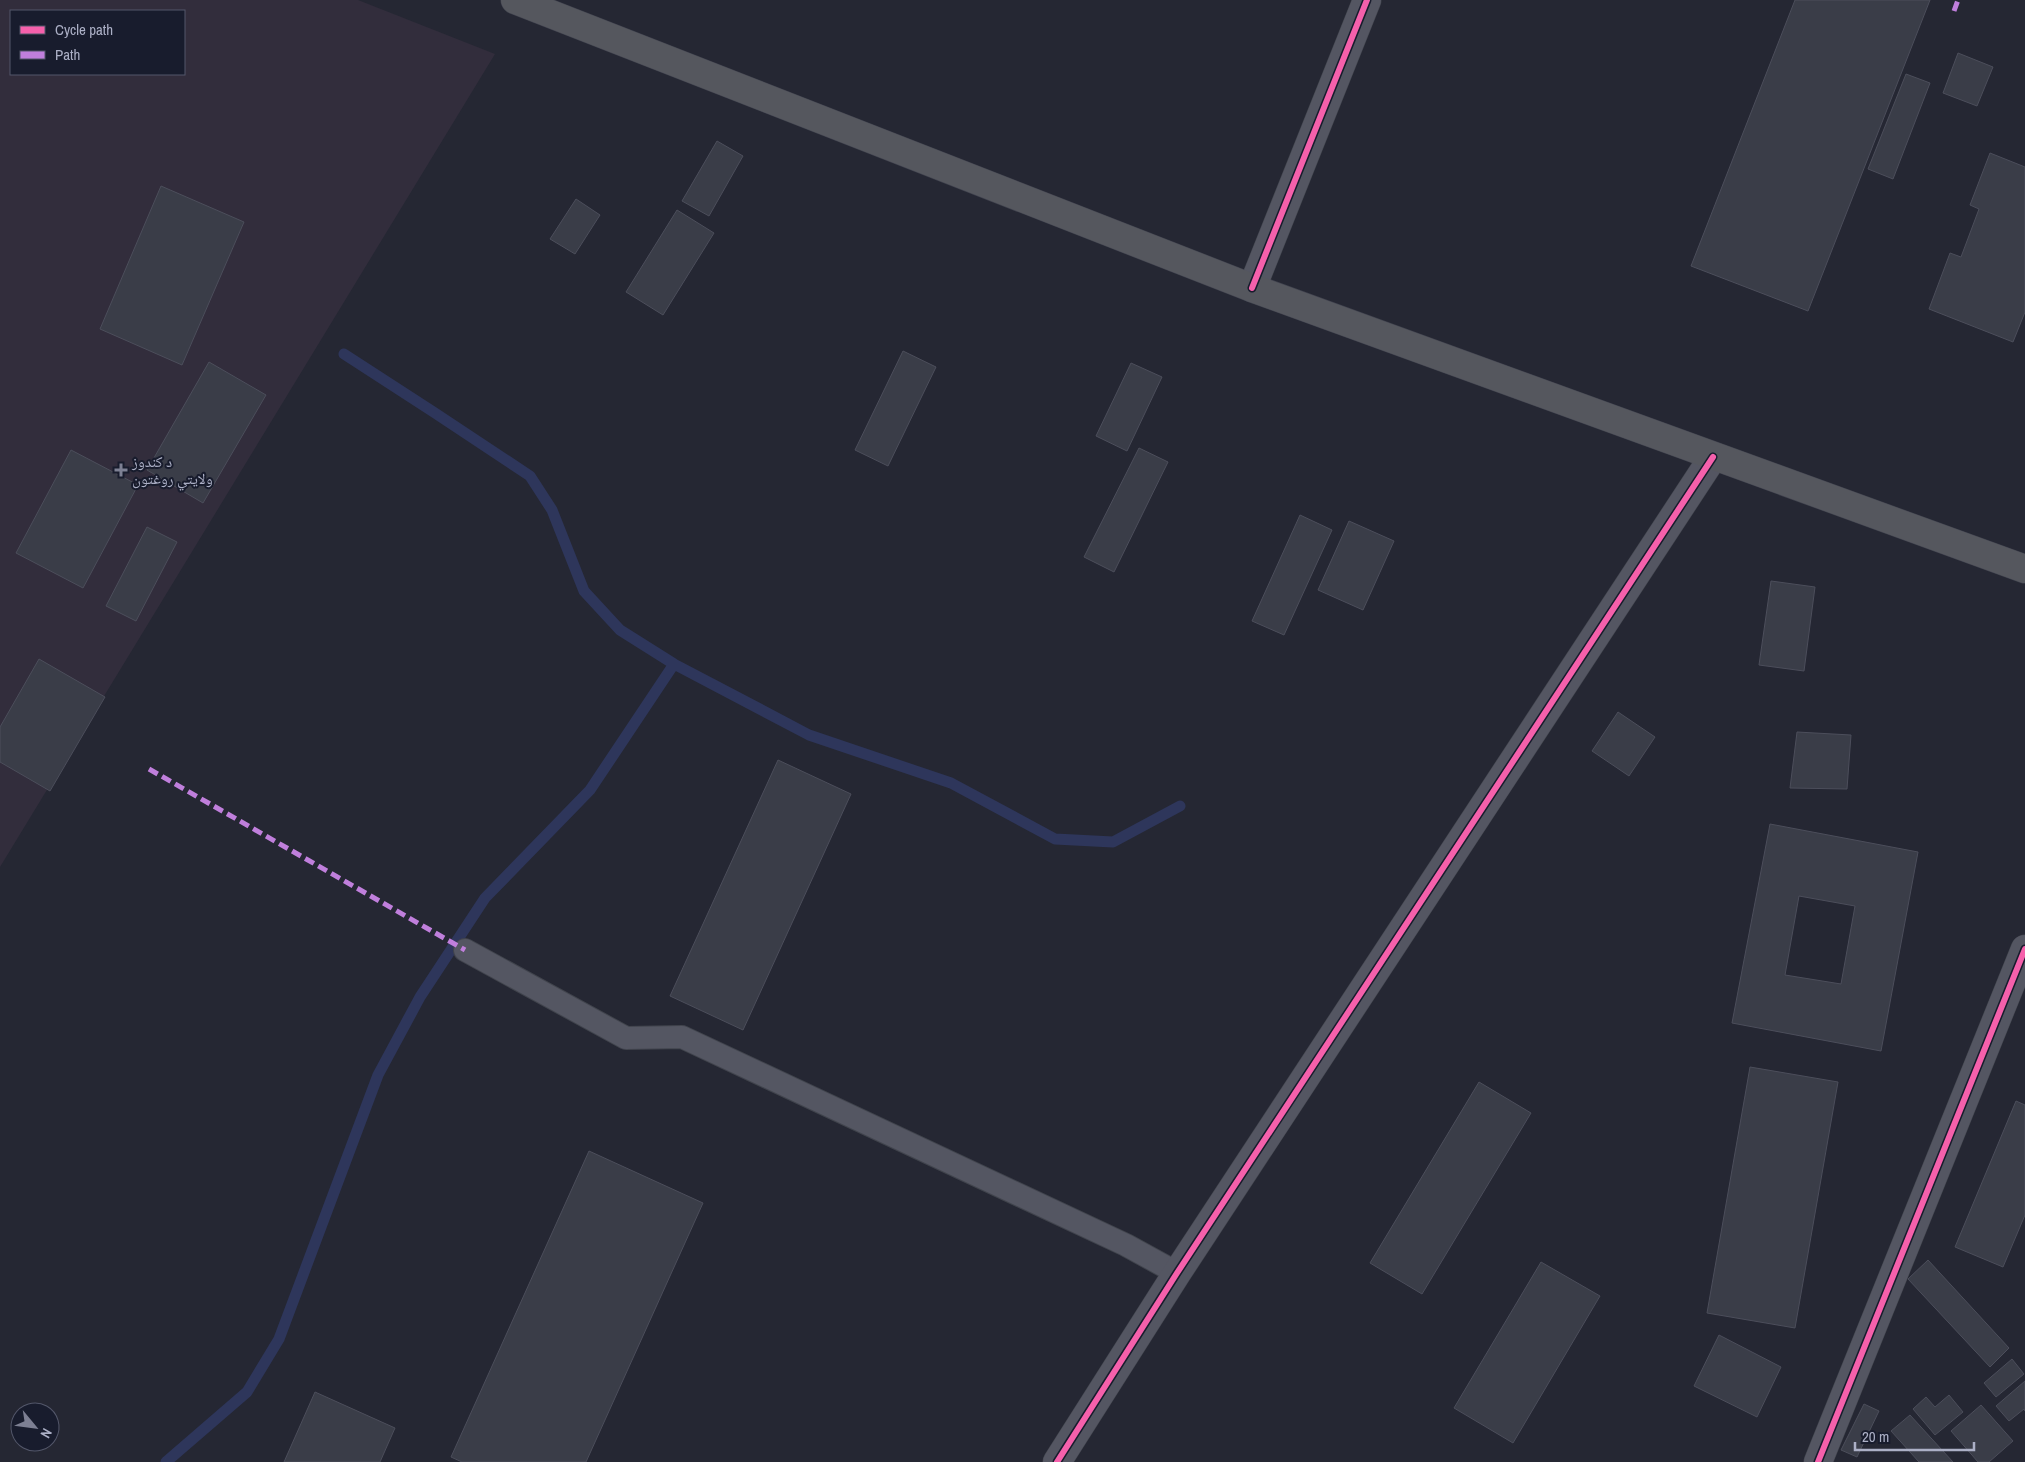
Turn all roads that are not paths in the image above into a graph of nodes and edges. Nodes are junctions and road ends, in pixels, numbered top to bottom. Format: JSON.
{"nodes":[{"id":1,"x":515,"y":0,"type":"edge"},
{"id":2,"x":1367,"y":0,"type":"edge"},
{"id":3,"x":1252,"y":288,"type":"junction"},
{"id":4,"x":1713,"y":457,"type":"junction"},
{"id":5,"x":2025,"y":569,"type":"edge"},
{"id":6,"x":465,"y":950,"type":"dead end"},
{"id":7,"x":2025,"y":950,"type":"edge"},
{"id":8,"x":1177,"y":1272,"type":"junction"},
{"id":9,"x":1057,"y":1462,"type":"edge"},
{"id":10,"x":1818,"y":1462,"type":"edge"}],
"edges":[{"from":1,"to":3,"type":"highway"},
{"from":2,"to":3,"type":"street"},
{"from":3,"to":4,"type":"highway"},
{"from":4,"to":5,"type":"highway"},
{"from":4,"to":8,"type":"street"},
{"from":6,"to":8,"type":"lane"},
{"from":7,"to":10,"type":"street"},
{"from":8,"to":9,"type":"street"}]}
